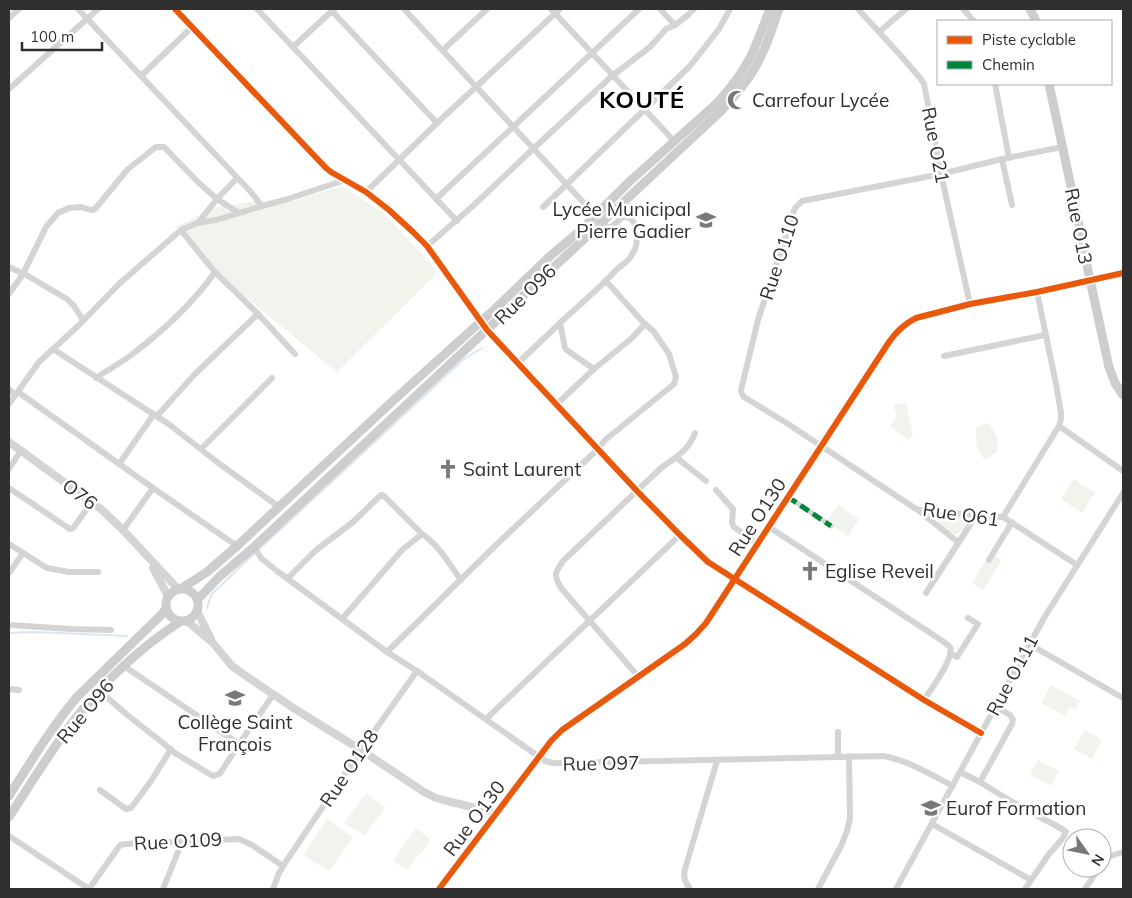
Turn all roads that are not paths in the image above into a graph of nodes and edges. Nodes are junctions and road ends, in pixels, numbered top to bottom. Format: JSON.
{"nodes":[{"id":1,"x":19,"y":9,"type":"edge"},
{"id":2,"x":78,"y":9,"type":"edge"},
{"id":3,"x":98,"y":9,"type":"edge"},
{"id":4,"x":175,"y":9,"type":"edge"},
{"id":5,"x":257,"y":9,"type":"edge"},
{"id":6,"x":404,"y":9,"type":"edge"},
{"id":7,"x":487,"y":9,"type":"edge"},
{"id":8,"x":639,"y":9,"type":"edge"},
{"id":9,"x":660,"y":9,"type":"edge"},
{"id":10,"x":694,"y":9,"type":"edge"},
{"id":11,"x":730,"y":9,"type":"edge"},
{"id":12,"x":770,"y":9,"type":"edge"},
{"id":13,"x":779,"y":9,"type":"edge"},
{"id":14,"x":858,"y":9,"type":"edge"},
{"id":15,"x":906,"y":9,"type":"edge"},
{"id":16,"x":964,"y":9,"type":"edge"},
{"id":17,"x":333,"y":10,"type":"edge"},
{"id":18,"x":556,"y":10,"type":"edge"},
{"id":19,"x":9,"y":18,"type":"edge"},
{"id":20,"x":87,"y":18,"type":"junction"},
{"id":21,"x":973,"y":20,"type":"edge"},
{"id":22,"x":675,"y":25,"type":"junction"},
{"id":23,"x":192,"y":27,"type":"junction"},
{"id":24,"x":880,"y":31,"type":"junction"},
{"id":25,"x":293,"y":47,"type":"junction"},
{"id":26,"x":443,"y":50,"type":"junction"},
{"id":27,"x":591,"y":53,"type":"junction"},
{"id":28,"x":140,"y":76,"type":"junction"},
{"id":29,"x":612,"y":76,"type":"junction"},
{"id":30,"x":995,"y":85,"type":"edge"},
{"id":31,"x":1049,"y":85,"type":"edge"},
{"id":32,"x":477,"y":87,"type":"junction"},
{"id":33,"x":9,"y":88,"type":"edge"},
{"id":34,"x":644,"y":110,"type":"junction"},
{"id":35,"x":438,"y":123,"type":"junction"},
{"id":36,"x":513,"y":126,"type":"junction"},
{"id":37,"x":675,"y":142,"type":"junction"},
{"id":38,"x":1062,"y":147,"type":"junction"},
{"id":39,"x":534,"y":148,"type":"junction"},
{"id":40,"x":1006,"y":158,"type":"junction"},
{"id":41,"x":399,"y":160,"type":"junction"},
{"id":42,"x":941,"y":174,"type":"junction"},
{"id":43,"x":238,"y":178,"type":"junction"},
{"id":44,"x":345,"y":180,"type":"junction"},
{"id":45,"x":567,"y":184,"type":"junction"},
{"id":46,"x":366,"y":192,"type":"junction"},
{"id":47,"x":218,"y":199,"type":"junction"},
{"id":48,"x":436,"y":199,"type":"junction"},
{"id":49,"x":1012,"y":205,"type":"dead end"},
{"id":50,"x":262,"y":206,"type":"junction"},
{"id":51,"x":543,"y":207,"type":"dead end"},
{"id":52,"x":239,"y":213,"type":"junction"},
{"id":53,"x":599,"y":218,"type":"junction"},
{"id":54,"x":457,"y":221,"type":"junction"},
{"id":55,"x":198,"y":223,"type":"junction"},
{"id":56,"x":181,"y":230,"type":"junction"},
{"id":57,"x":427,"y":246,"type":"junction"},
{"id":58,"x":9,"y":267,"type":"edge"},
{"id":59,"x":215,"y":272,"type":"junction"},
{"id":60,"x":1123,"y":273,"type":"edge"},
{"id":61,"x":23,"y":274,"type":"junction"},
{"id":62,"x":1090,"y":280,"type":"junction"},
{"id":63,"x":606,"y":282,"type":"junction"},
{"id":64,"x":1037,"y":292,"type":"junction"},
{"id":65,"x":9,"y":294,"type":"edge"},
{"id":66,"x":970,"y":304,"type":"junction"},
{"id":67,"x":258,"y":314,"type":"junction"},
{"id":68,"x":82,"y":320,"type":"junction"},
{"id":69,"x":480,"y":322,"type":"junction"},
{"id":70,"x":560,"y":323,"type":"junction"},
{"id":71,"x":645,"y":324,"type":"junction"},
{"id":72,"x":487,"y":330,"type":"junction"},
{"id":73,"x":1045,"y":335,"type":"junction"},
{"id":74,"x":53,"y":350,"type":"junction"},
{"id":75,"x":295,"y":354,"type":"dead end"},
{"id":76,"x":944,"y":356,"type":"dead end"},
{"id":77,"x":518,"y":363,"type":"junction"},
{"id":78,"x":594,"y":369,"type":"junction"},
{"id":79,"x":96,"y":378,"type":"junction"},
{"id":80,"x":272,"y":378,"type":"dead end"},
{"id":81,"x":9,"y":390,"type":"edge"},
{"id":82,"x":16,"y":394,"type":"junction"},
{"id":83,"x":1123,"y":395,"type":"edge"},
{"id":84,"x":9,"y":404,"type":"edge"},
{"id":85,"x":557,"y":404,"type":"junction"},
{"id":86,"x":155,"y":415,"type":"junction"},
{"id":87,"x":1058,"y":426,"type":"junction"},
{"id":88,"x":695,"y":433,"type":"dead end"},
{"id":89,"x":9,"y":442,"type":"edge"},
{"id":90,"x":821,"y":446,"type":"junction"},
{"id":91,"x":201,"y":449,"type":"junction"},
{"id":92,"x":598,"y":449,"type":"junction"},
{"id":93,"x":20,"y":450,"type":"junction"},
{"id":94,"x":677,"y":458,"type":"junction"},
{"id":95,"x":120,"y":464,"type":"junction"},
{"id":96,"x":9,"y":469,"type":"edge"},
{"id":97,"x":1123,"y":471,"type":"edge"},
{"id":98,"x":706,"y":481,"type":"dead end"},
{"id":99,"x":9,"y":488,"type":"edge"},
{"id":100,"x":153,"y":488,"type":"junction"},
{"id":101,"x":716,"y":490,"type":"dead end"},
{"id":102,"x":638,"y":491,"type":"junction"},
{"id":103,"x":1123,"y":493,"type":"edge"},
{"id":104,"x":788,"y":497,"type":"junction"},
{"id":105,"x":92,"y":502,"type":"junction"},
{"id":106,"x":279,"y":507,"type":"junction"},
{"id":107,"x":916,"y":508,"type":"junction"},
{"id":108,"x":977,"y":514,"type":"junction"},
{"id":109,"x":1003,"y":517,"type":"junction"},
{"id":110,"x":1012,"y":522,"type":"junction"},
{"id":111,"x":832,"y":526,"type":"dead end"},
{"id":112,"x":769,"y":527,"type":"junction"},
{"id":113,"x":123,"y":530,"type":"junction"},
{"id":114,"x":422,"y":534,"type":"junction"},
{"id":115,"x":680,"y":535,"type":"junction"},
{"id":116,"x":958,"y":542,"type":"junction"},
{"id":117,"x":9,"y":544,"type":"edge"},
{"id":118,"x":758,"y":544,"type":"junction"},
{"id":119,"x":237,"y":546,"type":"junction"},
{"id":120,"x":254,"y":547,"type":"junction"},
{"id":121,"x":23,"y":553,"type":"junction"},
{"id":122,"x":144,"y":554,"type":"junction"},
{"id":123,"x":989,"y":560,"type":"dead end"},
{"id":124,"x":1077,"y":565,"type":"junction"},
{"id":125,"x":98,"y":572,"type":"dead end"},
{"id":126,"x":9,"y":573,"type":"edge"},
{"id":127,"x":288,"y":578,"type":"junction"},
{"id":128,"x":735,"y":579,"type":"junction"},
{"id":129,"x":461,"y":580,"type":"junction"},
{"id":130,"x":180,"y":588,"type":"junction"},
{"id":131,"x":926,"y":593,"type":"dead end"},
{"id":132,"x":168,"y":596,"type":"junction"},
{"id":133,"x":198,"y":599,"type":"junction"},
{"id":134,"x":166,"y":609,"type":"junction"},
{"id":135,"x":197,"y":611,"type":"junction"},
{"id":136,"x":968,"y":618,"type":"dead end"},
{"id":137,"x":342,"y":619,"type":"junction"},
{"id":138,"x":184,"y":621,"type":"junction"},
{"id":139,"x":589,"y":621,"type":"junction"},
{"id":140,"x":9,"y":624,"type":"edge"},
{"id":141,"x":110,"y":630,"type":"dead end"},
{"id":142,"x":212,"y":643,"type":"junction"},
{"id":143,"x":1029,"y":644,"type":"junction"},
{"id":144,"x":387,"y":652,"type":"junction"},
{"id":145,"x":950,"y":653,"type":"junction"},
{"id":146,"x":124,"y":666,"type":"junction"},
{"id":147,"x":417,"y":671,"type":"junction"},
{"id":148,"x":638,"y":676,"type":"junction"},
{"id":149,"x":9,"y":689,"type":"edge"},
{"id":150,"x":19,"y":690,"type":"dead end"},
{"id":151,"x":100,"y":690,"type":"junction"},
{"id":152,"x":273,"y":695,"type":"junction"},
{"id":153,"x":1123,"y":698,"type":"edge"},
{"id":154,"x":924,"y":700,"type":"junction"},
{"id":155,"x":996,"y":707,"type":"junction"},
{"id":156,"x":486,"y":719,"type":"junction"},
{"id":157,"x":838,"y":732,"type":"dead end"},
{"id":158,"x":981,"y":733,"type":"junction"},
{"id":159,"x":239,"y":744,"type":"junction"},
{"id":160,"x":171,"y":749,"type":"junction"},
{"id":161,"x":361,"y":750,"type":"junction"},
{"id":162,"x":539,"y":756,"type":"junction"},
{"id":163,"x":849,"y":756,"type":"junction"},
{"id":164,"x":838,"y":757,"type":"junction"},
{"id":165,"x":717,"y":760,"type":"junction"},
{"id":166,"x":960,"y":772,"type":"junction"},
{"id":167,"x":980,"y":782,"type":"junction"},
{"id":168,"x":953,"y":786,"type":"junction"},
{"id":169,"x":100,"y":790,"type":"dead end"},
{"id":170,"x":9,"y":796,"type":"edge"},
{"id":171,"x":496,"y":813,"type":"junction"},
{"id":172,"x":9,"y":817,"type":"edge"},
{"id":173,"x":932,"y":824,"type":"junction"},
{"id":174,"x":9,"y":836,"type":"edge"},
{"id":175,"x":182,"y":842,"type":"junction"},
{"id":176,"x":283,"y":866,"type":"junction"},
{"id":177,"x":1092,"y":878,"type":"edge"},
{"id":178,"x":1031,"y":880,"type":"junction"},
{"id":179,"x":89,"y":889,"type":"edge"},
{"id":180,"x":163,"y":889,"type":"edge"},
{"id":181,"x":273,"y":889,"type":"edge"},
{"id":182,"x":439,"y":889,"type":"edge"},
{"id":183,"x":690,"y":889,"type":"edge"},
{"id":184,"x":818,"y":889,"type":"edge"},
{"id":185,"x":896,"y":889,"type":"edge"},
{"id":186,"x":1025,"y":889,"type":"edge"},
{"id":187,"x":1085,"y":889,"type":"edge"}],
"edges":[{"from":1,"to":19,"type":"street"},
{"from":2,"to":20,"type":"street"},
{"from":3,"to":20,"type":"street"},
{"from":4,"to":23,"type":"street"},
{"from":5,"to":25,"type":"street"},
{"from":6,"to":26,"type":"street"},
{"from":7,"to":26,"type":"street"},
{"from":8,"to":27,"type":"street"},
{"from":9,"to":22,"type":"street"},
{"from":10,"to":22,"type":"street"},
{"from":11,"to":34,"type":"street"},
{"from":12,"to":37,"type":"main road","name":"Rue O96"},
{"from":13,"to":53,"type":"main road","name":"Rue O96"},
{"from":14,"to":24,"type":"street","name":"Rue O21"},
{"from":15,"to":24,"type":"street"},
{"from":16,"to":21,"type":"street"},
{"from":17,"to":25,"type":"street"},
{"from":17,"to":35,"type":"street"},
{"from":18,"to":27,"type":"street"},
{"from":18,"to":32,"type":"street"},
{"from":20,"to":28,"type":"street"},
{"from":20,"to":33,"type":"street"},
{"from":22,"to":29,"type":"street"},
{"from":23,"to":28,"type":"street"},
{"from":23,"to":44,"type":"street"},
{"from":24,"to":42,"type":"street","name":"Rue O21"},
{"from":25,"to":41,"type":"street"},
{"from":26,"to":32,"type":"street"},
{"from":27,"to":29,"type":"street"},
{"from":27,"to":36,"type":"street"},
{"from":28,"to":43,"type":"street"},
{"from":29,"to":34,"type":"street"},
{"from":29,"to":39,"type":"street"},
{"from":30,"to":40,"type":"street"},
{"from":31,"to":38,"type":"main road","name":"Rue O13"},
{"from":32,"to":35,"type":"street"},
{"from":32,"to":36,"type":"street"},
{"from":34,"to":37,"type":"street"},
{"from":34,"to":45,"type":"street"},
{"from":35,"to":41,"type":"street"},
{"from":36,"to":39,"type":"street"},
{"from":36,"to":48,"type":"street"},
{"from":37,"to":53,"type":"main road","name":"Rue O96"},
{"from":38,"to":40,"type":"street","name":"Rue O110"},
{"from":38,"to":62,"type":"main road","name":"Rue O13"},
{"from":39,"to":45,"type":"street"},
{"from":39,"to":54,"type":"street"},
{"from":40,"to":42,"type":"street","name":"Rue O110"},
{"from":40,"to":49,"type":"street"},
{"from":41,"to":46,"type":"street"},
{"from":41,"to":48,"type":"street"},
{"from":42,"to":66,"type":"street","name":"Rue O21"},
{"from":42,"to":90,"type":"street","name":"Rue O110"},
{"from":43,"to":47,"type":"street"},
{"from":43,"to":50,"type":"street"},
{"from":44,"to":46,"type":"street"},
{"from":44,"to":50,"type":"street"},
{"from":45,"to":51,"type":"street"},
{"from":45,"to":53,"type":"street"},
{"from":46,"to":57,"type":"street"},
{"from":47,"to":52,"type":"street"},
{"from":47,"to":55,"type":"street"},
{"from":47,"to":61,"type":"street"},
{"from":48,"to":54,"type":"street"},
{"from":50,"to":52,"type":"street"},
{"from":52,"to":55,"type":"street"},
{"from":53,"to":63,"type":"street"},
{"from":53,"to":69,"type":"main road","name":"Rue O96"},
{"from":53,"to":72,"type":"main road","name":"Rue O96"},
{"from":54,"to":57,"type":"street"},
{"from":55,"to":56,"type":"street"},
{"from":56,"to":59,"type":"street"},
{"from":56,"to":68,"type":"street"},
{"from":57,"to":69,"type":"street"},
{"from":58,"to":61,"type":"street"},
{"from":59,"to":67,"type":"street"},
{"from":59,"to":79,"type":"street"},
{"from":60,"to":62,"type":"street","name":"Rue O130"},
{"from":61,"to":65,"type":"street"},
{"from":61,"to":68,"type":"street"},
{"from":62,"to":64,"type":"street","name":"Rue O130"},
{"from":62,"to":83,"type":"main road","name":"Rue O13"},
{"from":63,"to":70,"type":"street"},
{"from":63,"to":71,"type":"street"},
{"from":64,"to":66,"type":"street","name":"Rue O130"},
{"from":64,"to":73,"type":"street"},
{"from":66,"to":90,"type":"street","name":"Rue O130"},
{"from":67,"to":75,"type":"street"},
{"from":67,"to":86,"type":"street"},
{"from":68,"to":74,"type":"street"},
{"from":69,"to":72,"type":"street"},
{"from":69,"to":106,"type":"main road","name":"Rue O96"},
{"from":70,"to":77,"type":"street"},
{"from":70,"to":78,"type":"street"},
{"from":71,"to":78,"type":"street"},
{"from":71,"to":92,"type":"street"},
{"from":72,"to":77,"type":"street"},
{"from":72,"to":120,"type":"main road","name":"Rue O96"},
{"from":73,"to":76,"type":"street"},
{"from":73,"to":87,"type":"street"},
{"from":74,"to":79,"type":"street"},
{"from":74,"to":82,"type":"street"},
{"from":77,"to":85,"type":"street"},
{"from":78,"to":85,"type":"street"},
{"from":79,"to":86,"type":"street"},
{"from":80,"to":91,"type":"street"},
{"from":81,"to":82,"type":"street"},
{"from":82,"to":84,"type":"street"},
{"from":82,"to":95,"type":"street"},
{"from":85,"to":92,"type":"street"},
{"from":86,"to":91,"type":"street"},
{"from":86,"to":95,"type":"street"},
{"from":87,"to":97,"type":"street"},
{"from":87,"to":109,"type":"street"},
{"from":88,"to":94,"type":"street"},
{"from":89,"to":93,"type":"street","name":"O76"},
{"from":90,"to":104,"type":"street","name":"Rue O130"},
{"from":90,"to":107,"type":"street","name":"Rue O61"},
{"from":91,"to":106,"type":"street"},
{"from":92,"to":102,"type":"street"},
{"from":92,"to":129,"type":"street"},
{"from":93,"to":96,"type":"street"},
{"from":93,"to":105,"type":"street","name":"O76"},
{"from":94,"to":98,"type":"street"},
{"from":94,"to":102,"type":"street"},
{"from":95,"to":100,"type":"street"},
{"from":99,"to":105,"type":"street"},
{"from":100,"to":113,"type":"street"},
{"from":100,"to":119,"type":"street"},
{"from":101,"to":118,"type":"street"},
{"from":102,"to":115,"type":"street"},
{"from":102,"to":139,"type":"street"},
{"from":103,"to":124,"type":"street","name":"Rue O111"},
{"from":104,"to":111,"type":"street"},
{"from":104,"to":112,"type":"street","name":"Rue O130"},
{"from":105,"to":113,"type":"street","name":"O76"},
{"from":106,"to":119,"type":"main road","name":"Rue O96"},
{"from":107,"to":108,"type":"street","name":"Rue O61"},
{"from":107,"to":116,"type":"street"},
{"from":108,"to":109,"type":"street","name":"Rue O61"},
{"from":108,"to":116,"type":"street"},
{"from":109,"to":110,"type":"street","name":"Rue O61"},
{"from":110,"to":123,"type":"street"},
{"from":110,"to":124,"type":"street","name":"Rue O61"},
{"from":112,"to":118,"type":"street","name":"Rue O130"},
{"from":112,"to":145,"type":"street"},
{"from":113,"to":122,"type":"street","name":"O76"},
{"from":114,"to":127,"type":"street"},
{"from":114,"to":129,"type":"street"},
{"from":114,"to":137,"type":"street"},
{"from":115,"to":128,"type":"street"},
{"from":115,"to":139,"type":"street"},
{"from":116,"to":131,"type":"street"},
{"from":117,"to":121,"type":"street"},
{"from":118,"to":128,"type":"street","name":"Rue O130"},
{"from":119,"to":130,"type":"main road","name":"Rue O96"},
{"from":120,"to":127,"type":"street","name":"Rue O97"},
{"from":120,"to":133,"type":"main road","name":"Rue O96"},
{"from":121,"to":125,"type":"street"},
{"from":121,"to":126,"type":"street"},
{"from":122,"to":130,"type":"street"},
{"from":122,"to":132,"type":"street"},
{"from":124,"to":143,"type":"street","name":"Rue O111"},
{"from":127,"to":137,"type":"street","name":"Rue O97"},
{"from":128,"to":148,"type":"street","name":"Rue O130"},
{"from":128,"to":154,"type":"street"},
{"from":129,"to":144,"type":"street"},
{"from":130,"to":132,"type":"main road"},
{"from":130,"to":133,"type":"main road"},
{"from":132,"to":134,"type":"main road"},
{"from":133,"to":135,"type":"main road"},
{"from":134,"to":138,"type":"main road"},
{"from":134,"to":170,"type":"main road","name":"Rue O96"},
{"from":135,"to":138,"type":"main road"},
{"from":135,"to":142,"type":"street"},
{"from":136,"to":145,"type":"street"},
{"from":137,"to":144,"type":"street","name":"Rue O97"},
{"from":138,"to":142,"type":"street"},
{"from":138,"to":146,"type":"main road","name":"Rue O96"},
{"from":139,"to":148,"type":"street"},
{"from":139,"to":156,"type":"street"},
{"from":140,"to":141,"type":"street"},
{"from":142,"to":152,"type":"street"},
{"from":143,"to":153,"type":"street"},
{"from":143,"to":155,"type":"street","name":"Rue O111"},
{"from":144,"to":147,"type":"street","name":"Rue O97"},
{"from":145,"to":154,"type":"street"},
{"from":146,"to":151,"type":"main road","name":"Rue O96"},
{"from":146,"to":159,"type":"street"},
{"from":147,"to":156,"type":"street","name":"Rue O97"},
{"from":147,"to":161,"type":"street","name":"Rue O128"},
{"from":148,"to":162,"type":"street","name":"Rue O130"},
{"from":149,"to":150,"type":"street"},
{"from":151,"to":160,"type":"street"},
{"from":151,"to":172,"type":"main road","name":"Rue O96"},
{"from":152,"to":159,"type":"street"},
{"from":152,"to":161,"type":"street"},
{"from":154,"to":158,"type":"street"},
{"from":155,"to":158,"type":"street","name":"Rue O111"},
{"from":155,"to":167,"type":"street"},
{"from":156,"to":162,"type":"street","name":"Rue O97"},
{"from":157,"to":164,"type":"street"},
{"from":158,"to":166,"type":"street","name":"Rue O111"},
{"from":159,"to":160,"type":"street"},
{"from":160,"to":169,"type":"street"},
{"from":161,"to":171,"type":"street"},
{"from":161,"to":176,"type":"street","name":"Rue O128"},
{"from":162,"to":165,"type":"street","name":"Rue O97"},
{"from":162,"to":171,"type":"street","name":"Rue O130"},
{"from":163,"to":164,"type":"street","name":"Rue O97"},
{"from":163,"to":168,"type":"street","name":"Rue O97"},
{"from":163,"to":184,"type":"street"},
{"from":164,"to":165,"type":"street","name":"Rue O97"},
{"from":165,"to":183,"type":"street"},
{"from":166,"to":167,"type":"street"},
{"from":166,"to":168,"type":"street","name":"Rue O111"},
{"from":167,"to":178,"type":"street"},
{"from":168,"to":173,"type":"street","name":"Rue O111"},
{"from":171,"to":182,"type":"street","name":"Rue O130"},
{"from":173,"to":178,"type":"street"},
{"from":173,"to":185,"type":"street","name":"Rue O111"},
{"from":174,"to":179,"type":"street"},
{"from":175,"to":176,"type":"street","name":"Rue O109"},
{"from":175,"to":179,"type":"street","name":"Rue O109"},
{"from":175,"to":180,"type":"street"},
{"from":176,"to":181,"type":"street","name":"Rue O128"},
{"from":177,"to":187,"type":"street"},
{"from":178,"to":186,"type":"street"}]}
